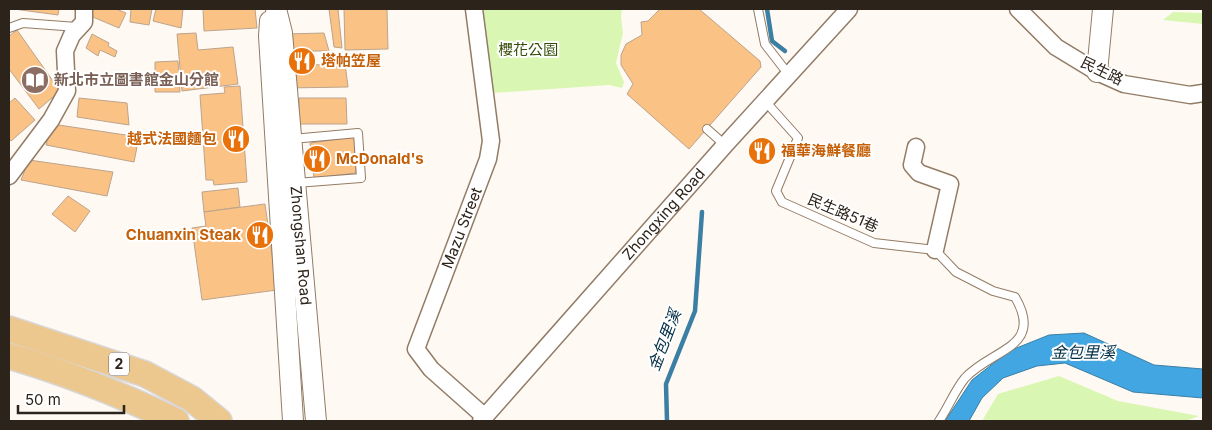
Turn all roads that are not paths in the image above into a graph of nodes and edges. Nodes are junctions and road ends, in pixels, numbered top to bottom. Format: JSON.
{"nodes":[{"id":1,"x":84,"y":9,"type":"edge"},
{"id":2,"x":271,"y":9,"type":"edge"},
{"id":3,"x":276,"y":9,"type":"edge"},
{"id":4,"x":474,"y":9,"type":"edge"},
{"id":5,"x":758,"y":9,"type":"edge"},
{"id":6,"x":849,"y":9,"type":"edge"},
{"id":7,"x":1018,"y":9,"type":"edge"},
{"id":8,"x":1103,"y":9,"type":"edge"},
{"id":9,"x":9,"y":28,"type":"edge"},
{"id":10,"x":79,"y":28,"type":"junction"},
{"id":11,"x":1097,"y":72,"type":"junction"},
{"id":12,"x":789,"y":75,"type":"junction"},
{"id":13,"x":1203,"y":93,"type":"edge"},
{"id":14,"x":765,"y":101,"type":"junction"},
{"id":15,"x":707,"y":129,"type":"dead end"},
{"id":16,"x":292,"y":139,"type":"junction"},
{"id":17,"x":725,"y":145,"type":"junction"},
{"id":18,"x":916,"y":148,"type":"dead end"},
{"id":19,"x":9,"y":176,"type":"edge"},
{"id":20,"x":296,"y":183,"type":"junction"},
{"id":21,"x":935,"y":250,"type":"junction"},
{"id":22,"x":9,"y":329,"type":"edge"},
{"id":23,"x":9,"y":356,"type":"edge"},
{"id":24,"x":483,"y":419,"type":"edge"},
{"id":25,"x":176,"y":421,"type":"edge"},
{"id":26,"x":219,"y":421,"type":"edge"},
{"id":27,"x":293,"y":421,"type":"edge"},
{"id":28,"x":316,"y":421,"type":"edge"},
{"id":29,"x":939,"y":421,"type":"edge"}],
"edges":[{"from":1,"to":10,"type":"street"},
{"from":2,"to":27,"type":"street","name":"Zhongshan Road"},
{"from":3,"to":16,"type":"street","name":"Zhongshan Road"},
{"from":4,"to":24,"type":"street","name":"Mazu Street"},
{"from":5,"to":12,"type":"lane"},
{"from":6,"to":12,"type":"street","name":"Zhongxing Road"},
{"from":7,"to":11,"type":"street","name":"民生路"},
{"from":8,"to":11,"type":"street"},
{"from":9,"to":10,"type":"lane"},
{"from":10,"to":19,"type":"street"},
{"from":11,"to":13,"type":"street","name":"民生路"},
{"from":12,"to":14,"type":"street","name":"Zhongxing Road"},
{"from":14,"to":17,"type":"street","name":"Zhongxing Road"},
{"from":14,"to":21,"type":"lane","name":"民生路51巷"},
{"from":15,"to":17,"type":"lane"},
{"from":16,"to":20,"type":"street","name":"Zhongshan Road"},
{"from":16,"to":20,"type":"lane"},
{"from":17,"to":24,"type":"street","name":"Zhongxing Road"},
{"from":18,"to":21,"type":"street"},
{"from":20,"to":28,"type":"street","name":"Zhongshan Road"},
{"from":21,"to":29,"type":"lane"},
{"from":22,"to":26,"type":"main road","number":"2"},
{"from":23,"to":25,"type":"main road","number":"2"}]}
